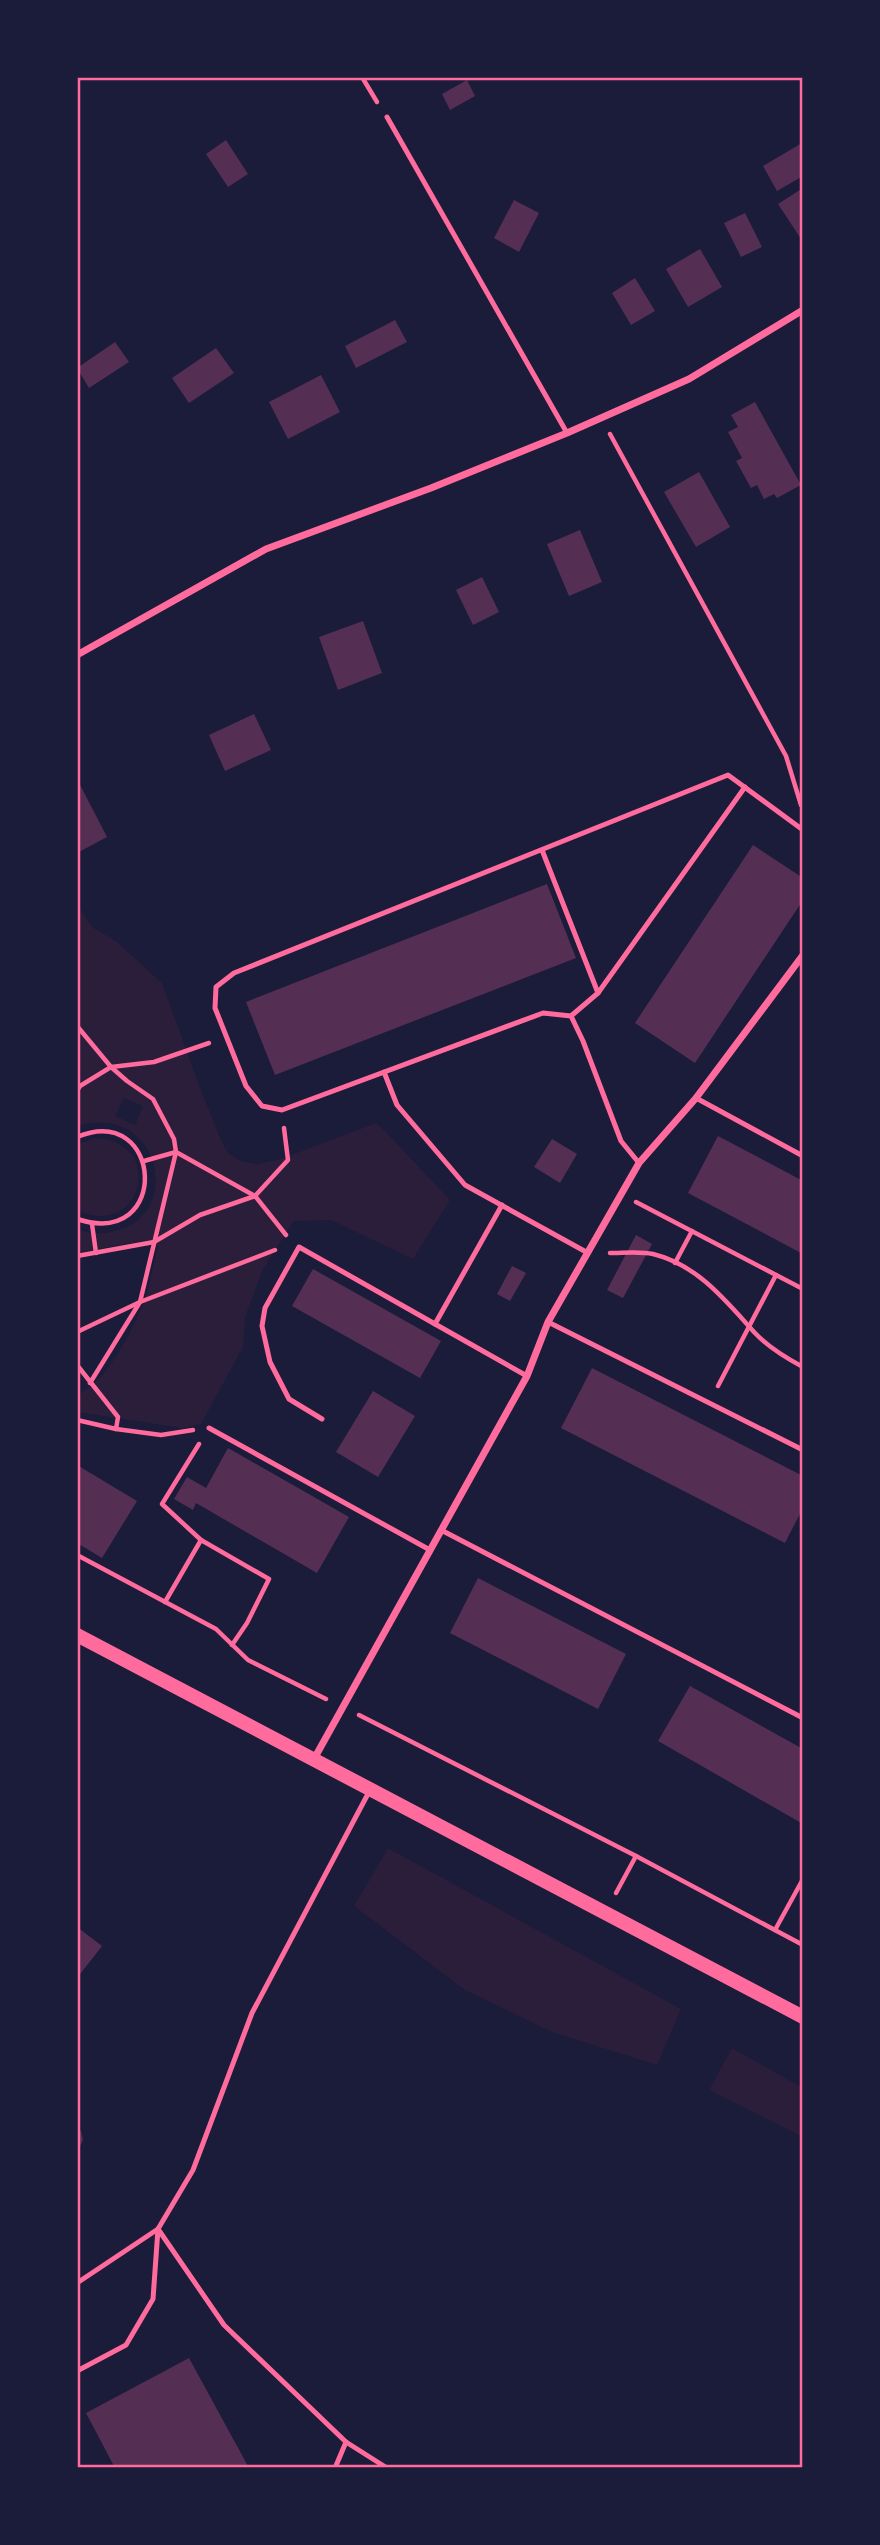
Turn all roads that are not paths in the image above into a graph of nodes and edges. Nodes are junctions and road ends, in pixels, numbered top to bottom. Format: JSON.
{"nodes":[{"id":1,"x":387,"y":117,"type":"road end"},
{"id":2,"x":803,"y":310,"type":"edge"},
{"id":3,"x":567,"y":433,"type":"junction"},
{"id":4,"x":77,"y":655,"type":"edge"},
{"id":5,"x":746,"y":787,"type":"junction"},
{"id":6,"x":803,"y":830,"type":"edge"},
{"id":7,"x":542,"y":850,"type":"junction"},
{"id":8,"x":803,"y":955,"type":"edge"},
{"id":9,"x":598,"y":993,"type":"junction"},
{"id":10,"x":571,"y":1016,"type":"junction"},
{"id":11,"x":384,"y":1072,"type":"junction"},
{"id":12,"x":696,"y":1098,"type":"junction"},
{"id":13,"x":803,"y":1156,"type":"edge"},
{"id":14,"x":639,"y":1163,"type":"junction"},
{"id":15,"x":502,"y":1205,"type":"junction"},
{"id":16,"x":588,"y":1253,"type":"junction"},
{"id":17,"x":548,"y":1322,"type":"junction"},
{"id":18,"x":435,"y":1324,"type":"junction"},
{"id":19,"x":527,"y":1376,"type":"junction"},
{"id":20,"x":322,"y":1419,"type":"dead end"},
{"id":21,"x":209,"y":1428,"type":"road end"},
{"id":22,"x":803,"y":1450,"type":"edge"},
{"id":23,"x":441,"y":1530,"type":"junction"},
{"id":24,"x":430,"y":1550,"type":"junction"},
{"id":25,"x":77,"y":1635,"type":"edge"},
{"id":26,"x":803,"y":1718,"type":"edge"},
{"id":27,"x":314,"y":1759,"type":"junction"},
{"id":28,"x":370,"y":1790,"type":"junction"},
{"id":29,"x":803,"y":2017,"type":"edge"},
{"id":30,"x":158,"y":2229,"type":"junction"},
{"id":31,"x":77,"y":2283,"type":"edge"},
{"id":32,"x":77,"y":2371,"type":"edge"},
{"id":33,"x":346,"y":2442,"type":"junction"},
{"id":34,"x":335,"y":2468,"type":"edge"},
{"id":35,"x":387,"y":2468,"type":"edge"}],
"edges":[{"from":1,"to":3,"type":"lane"},
{"from":2,"to":3,"type":"street"},
{"from":3,"to":4,"type":"street"},
{"from":5,"to":6,"type":"lane"},
{"from":5,"to":7,"type":"lane"},
{"from":5,"to":9,"type":"lane"},
{"from":7,"to":9,"type":"lane"},
{"from":7,"to":11,"type":"lane"},
{"from":8,"to":12,"type":"street"},
{"from":9,"to":10,"type":"lane"},
{"from":10,"to":11,"type":"lane"},
{"from":10,"to":14,"type":"lane"},
{"from":11,"to":15,"type":"lane"},
{"from":12,"to":13,"type":"lane"},
{"from":12,"to":14,"type":"street"},
{"from":14,"to":16,"type":"street"},
{"from":15,"to":16,"type":"lane"},
{"from":15,"to":18,"type":"lane"},
{"from":16,"to":17,"type":"street"},
{"from":17,"to":19,"type":"street"},
{"from":17,"to":22,"type":"lane"},
{"from":18,"to":19,"type":"lane"},
{"from":18,"to":20,"type":"lane"},
{"from":19,"to":23,"type":"street"},
{"from":21,"to":24,"type":"lane"},
{"from":23,"to":24,"type":"street"},
{"from":23,"to":26,"type":"lane"},
{"from":24,"to":27,"type":"street"},
{"from":25,"to":27,"type":"main road"},
{"from":27,"to":28,"type":"main road"},
{"from":28,"to":29,"type":"main road"},
{"from":28,"to":30,"type":"lane"},
{"from":30,"to":31,"type":"lane"},
{"from":30,"to":32,"type":"lane"},
{"from":30,"to":33,"type":"lane"},
{"from":33,"to":34,"type":"lane"},
{"from":33,"to":35,"type":"lane"}]}
